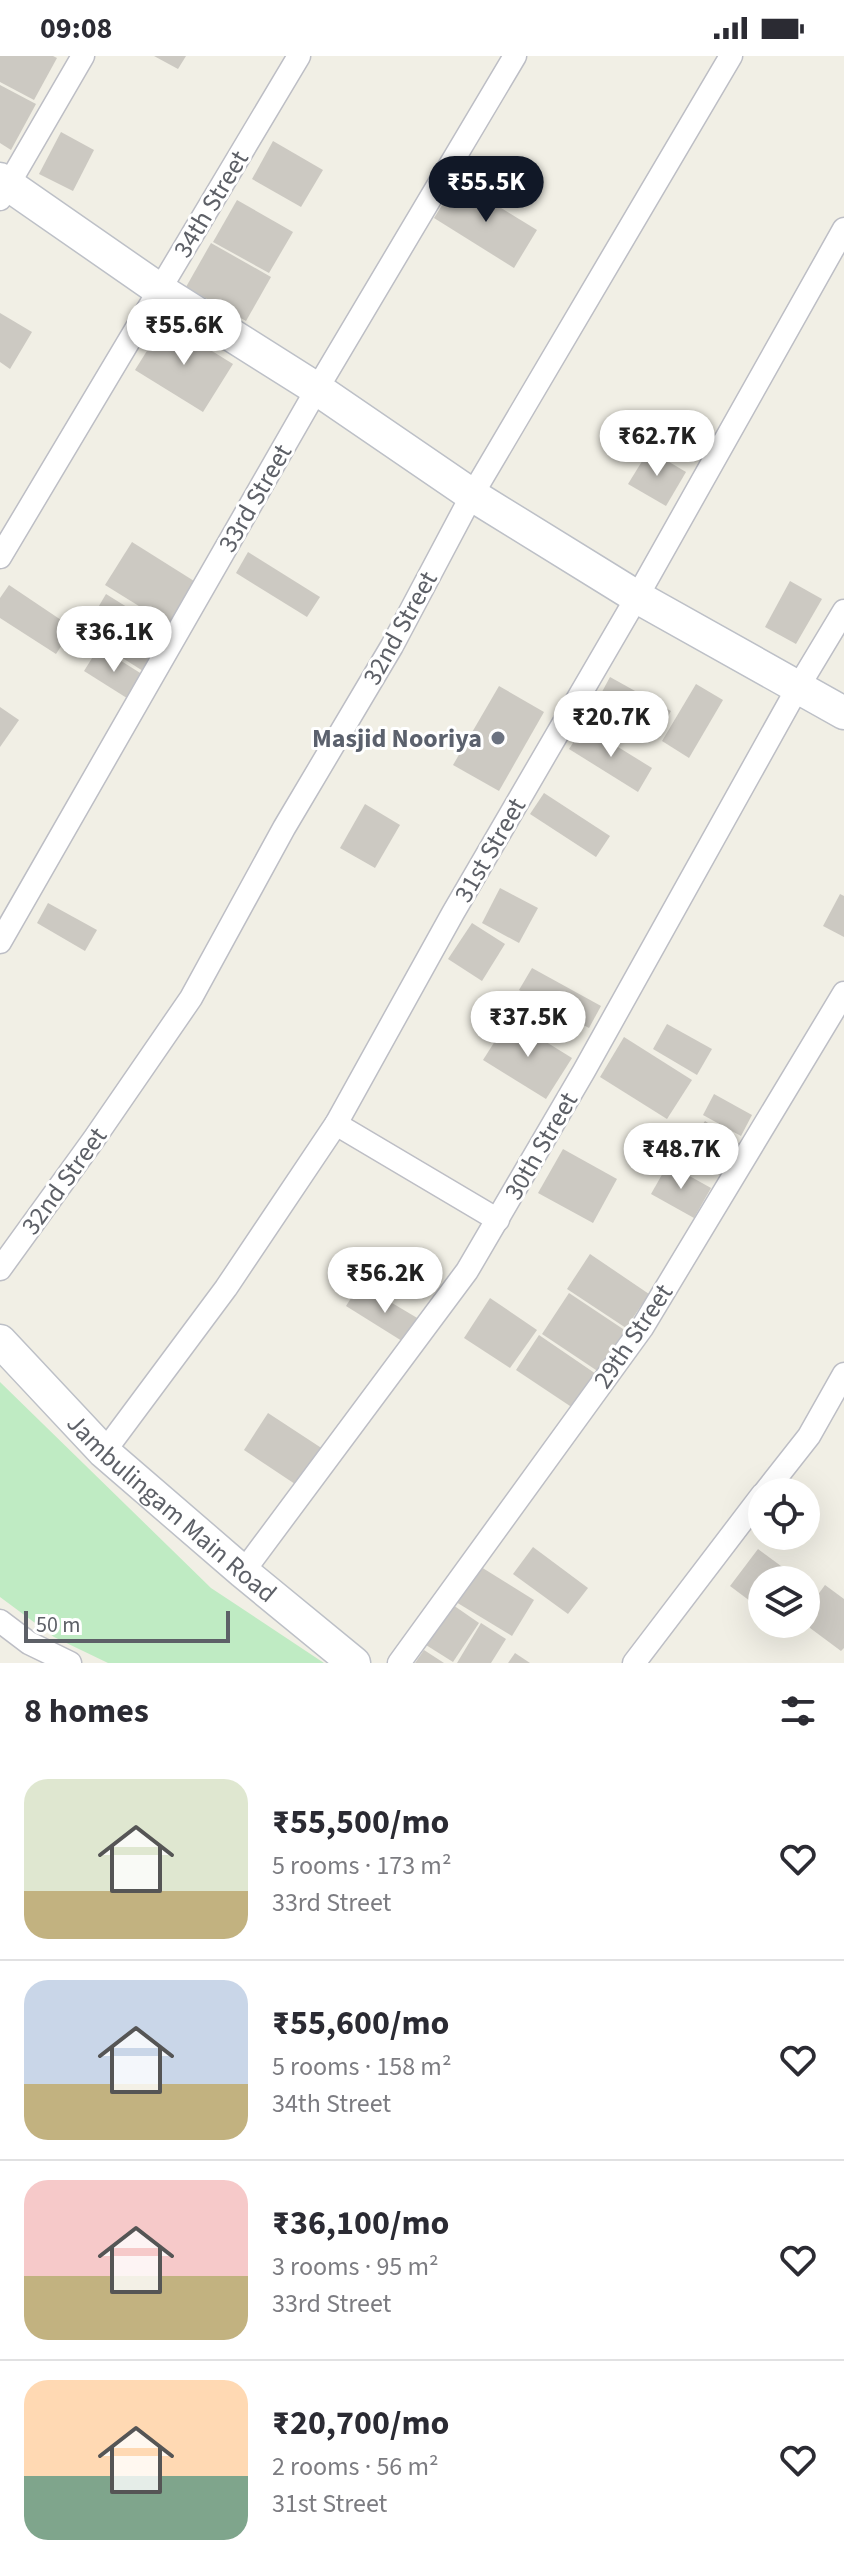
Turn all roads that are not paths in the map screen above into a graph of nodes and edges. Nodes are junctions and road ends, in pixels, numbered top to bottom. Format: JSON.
{"nodes":[{"id":1,"x":83,"y":56,"type":"edge"},
{"id":2,"x":299,"y":56,"type":"edge"},
{"id":3,"x":515,"y":56,"type":"edge"},
{"id":4,"x":731,"y":56,"type":"edge"},
{"id":5,"x":3,"y":187,"type":"edge"},
{"id":6,"x":844,"y":229,"type":"edge"},
{"id":7,"x":160,"y":290,"type":"junction"},
{"id":8,"x":317,"y":389,"type":"junction"},
{"id":9,"x":472,"y":495,"type":"junction"},
{"id":10,"x":0,"y":557,"type":"edge"},
{"id":11,"x":637,"y":597,"type":"junction"},
{"id":12,"x":844,"y":611,"type":"edge"},
{"id":13,"x":797,"y":689,"type":"junction"},
{"id":14,"x":844,"y":713,"type":"edge"},
{"id":15,"x":0,"y":942,"type":"edge"},
{"id":16,"x":844,"y":993,"type":"edge"},
{"id":17,"x":336,"y":1124,"type":"junction"},
{"id":18,"x":498,"y":1220,"type":"junction"},
{"id":19,"x":0,"y":1269,"type":"edge"},
{"id":20,"x":0,"y":1341,"type":"edge"},
{"id":21,"x":844,"y":1374,"type":"edge"},
{"id":22,"x":104,"y":1452,"type":"junction"},
{"id":23,"x":776,"y":1478,"type":"edge"},
{"id":24,"x":748,"y":1514,"type":"edge"},
{"id":25,"x":243,"y":1572,"type":"junction"},
{"id":26,"x":0,"y":1621,"type":"edge"},
{"id":27,"x":70,"y":1663,"type":"edge"},
{"id":28,"x":354,"y":1663,"type":"edge"},
{"id":29,"x":399,"y":1663,"type":"edge"},
{"id":30,"x":634,"y":1663,"type":"edge"}],
"edges":[{"from":1,"to":5,"type":"street"},
{"from":2,"to":7,"type":"street","name":"34th Street"},
{"from":3,"to":8,"type":"street","name":"33rd Street"},
{"from":4,"to":9,"type":"street","name":"32nd Street"},
{"from":5,"to":7,"type":"street"},
{"from":6,"to":11,"type":"street","name":"31st Street"},
{"from":7,"to":8,"type":"street"},
{"from":7,"to":10,"type":"street","name":"34th Street"},
{"from":8,"to":9,"type":"street"},
{"from":8,"to":15,"type":"street","name":"33rd Street"},
{"from":9,"to":11,"type":"street"},
{"from":9,"to":19,"type":"street","name":"32nd Street"},
{"from":11,"to":13,"type":"street"},
{"from":11,"to":17,"type":"street","name":"31st Street"},
{"from":12,"to":13,"type":"street","name":"30th Street"},
{"from":13,"to":14,"type":"street"},
{"from":13,"to":18,"type":"street","name":"30th Street"},
{"from":16,"to":29,"type":"street","name":"29th Street"},
{"from":17,"to":18,"type":"street"},
{"from":17,"to":22,"type":"street","name":"31st Street"},
{"from":18,"to":25,"type":"street","name":"30th Street"},
{"from":20,"to":22,"type":"street","name":"Jambulingam Main Road"},
{"from":21,"to":23,"type":"street"},
{"from":22,"to":25,"type":"street","name":"Jambulingam Main Road"},
{"from":24,"to":30,"type":"street"},
{"from":25,"to":28,"type":"street","name":"Jambulingam Main Road"},
{"from":26,"to":27,"type":"street"}]}
